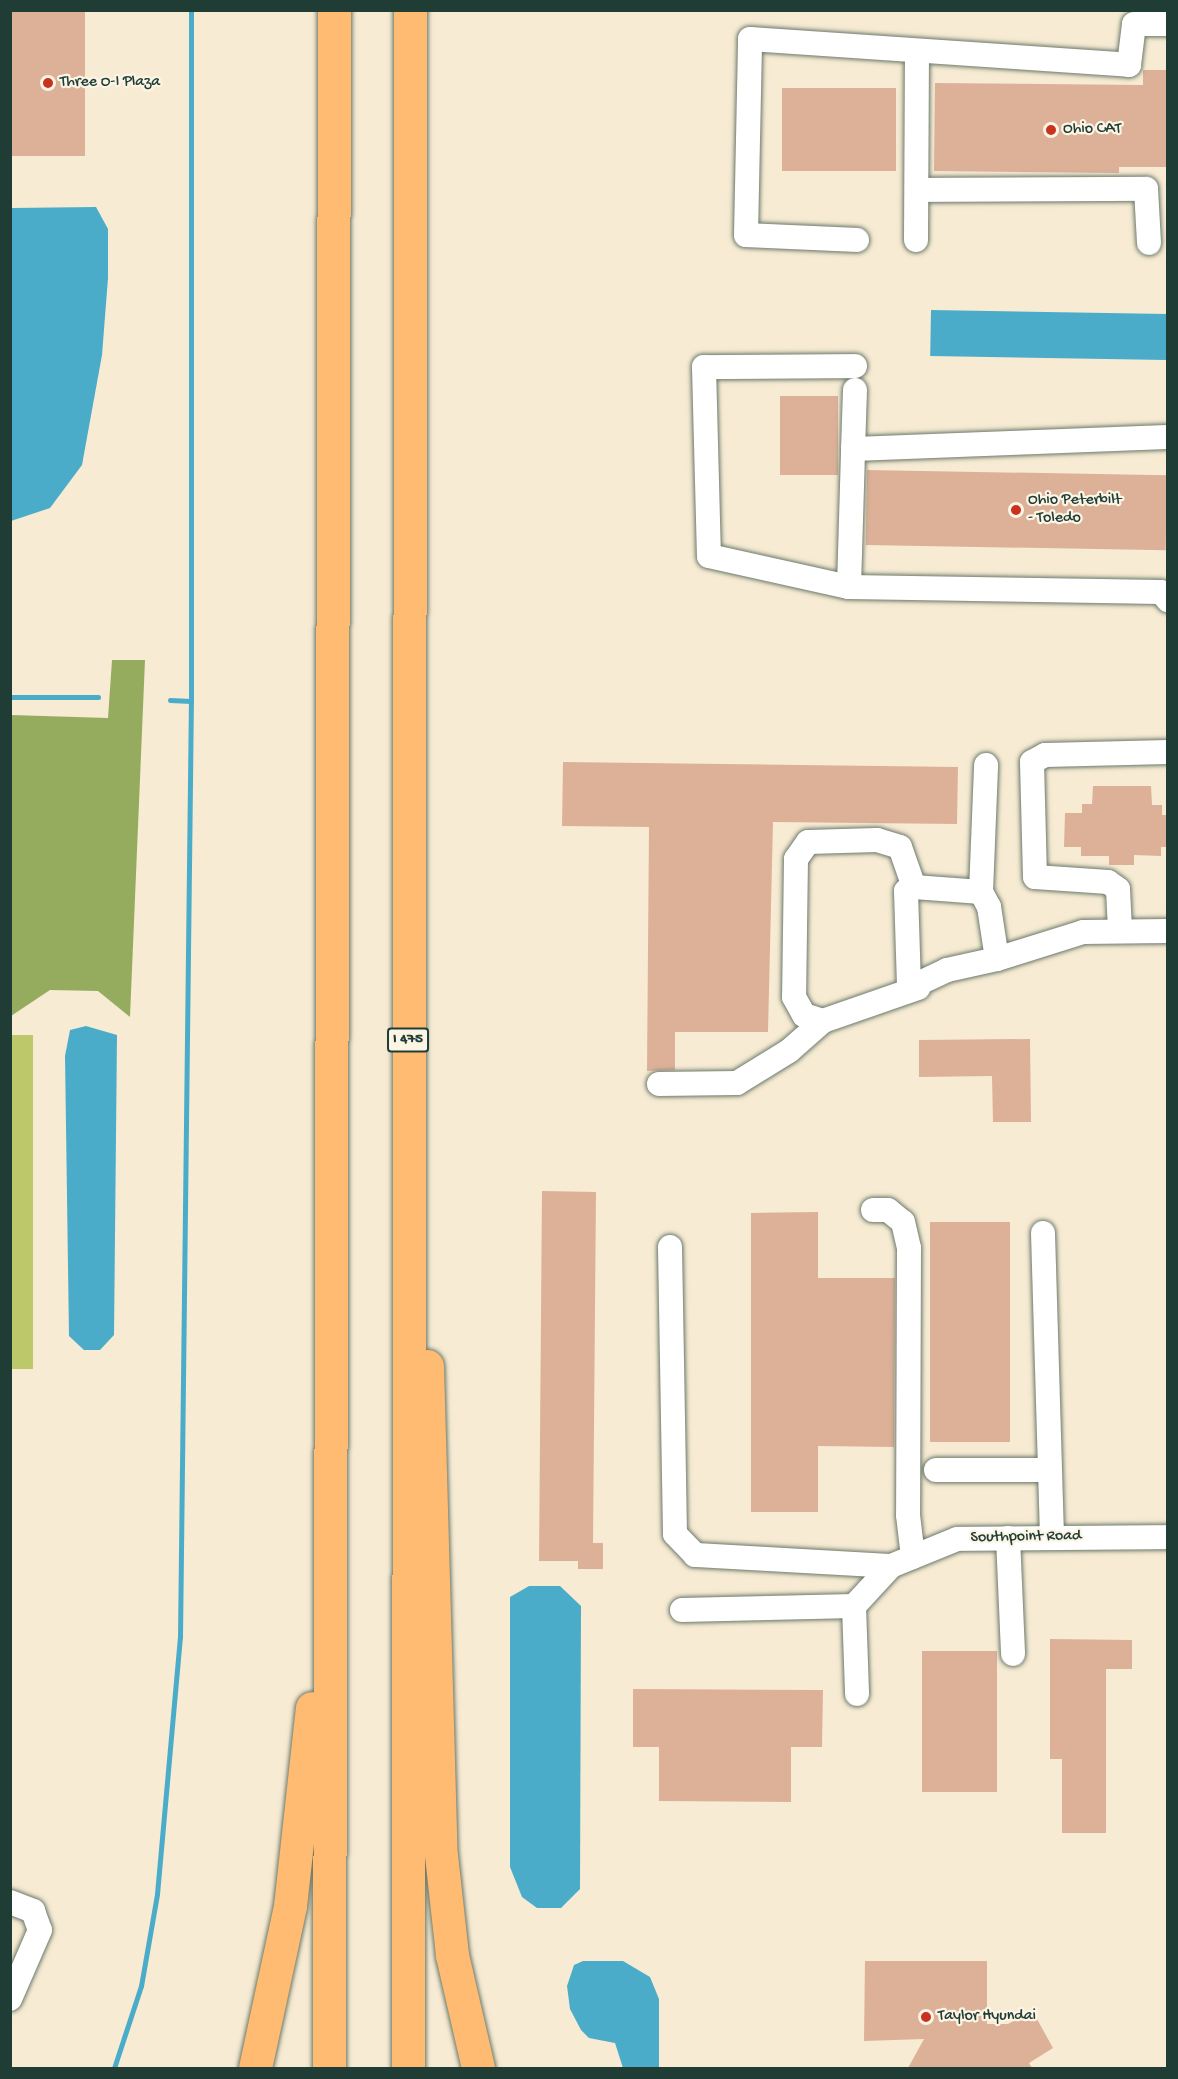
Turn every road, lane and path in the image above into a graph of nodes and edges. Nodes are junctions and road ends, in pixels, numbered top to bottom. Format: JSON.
{"nodes":[{"id":1,"x":334,"y":10,"type":"edge"},
{"id":2,"x":410,"y":10,"type":"edge"},
{"id":3,"x":1167,"y":24,"type":"edge"},
{"id":4,"x":917,"y":51,"type":"junction"},
{"id":5,"x":917,"y":190,"type":"junction"},
{"id":6,"x":857,"y":240,"type":"dead end"},
{"id":7,"x":916,"y":240,"type":"dead end"},
{"id":8,"x":1149,"y":243,"type":"dead end"},
{"id":9,"x":855,"y":366,"type":"dead end"},
{"id":10,"x":855,"y":390,"type":"dead end"},
{"id":11,"x":1167,"y":436,"type":"edge"},
{"id":12,"x":853,"y":449,"type":"junction"},
{"id":13,"x":849,"y":587,"type":"junction"},
{"id":14,"x":1165,"y":595,"type":"edge"},
{"id":15,"x":1167,"y":752,"type":"edge"},
{"id":16,"x":986,"y":765,"type":"dead end"},
{"id":17,"x":914,"y":887,"type":"junction"},
{"id":18,"x":981,"y":892,"type":"junction"},
{"id":19,"x":409,"y":897,"type":"junction"},
{"id":20,"x":1120,"y":930,"type":"junction"},
{"id":21,"x":1167,"y":931,"type":"edge"},
{"id":22,"x":997,"y":959,"type":"junction"},
{"id":23,"x":918,"y":988,"type":"junction"},
{"id":24,"x":823,"y":1021,"type":"junction"},
{"id":25,"x":658,"y":1084,"type":"dead end"},
{"id":26,"x":873,"y":1210,"type":"dead end"},
{"id":27,"x":1043,"y":1233,"type":"dead end"},
{"id":28,"x":670,"y":1247,"type":"dead end"},
{"id":29,"x":331,"y":1425,"type":"junction"},
{"id":30,"x":936,"y":1470,"type":"dead end"},
{"id":31,"x":1049,"y":1470,"type":"junction"},
{"id":32,"x":1052,"y":1536,"type":"junction"},
{"id":33,"x":1167,"y":1537,"type":"edge"},
{"id":34,"x":1008,"y":1538,"type":"junction"},
{"id":35,"x":913,"y":1557,"type":"junction"},
{"id":36,"x":891,"y":1566,"type":"junction"},
{"id":37,"x":854,"y":1606,"type":"junction"},
{"id":38,"x":682,"y":1610,"type":"dead end"},
{"id":39,"x":1013,"y":1654,"type":"dead end"},
{"id":40,"x":856,"y":1694,"type":"dead end"},
{"id":41,"x":10,"y":1902,"type":"edge"},
{"id":42,"x":10,"y":1999,"type":"edge"},
{"id":43,"x":255,"y":2068,"type":"edge"},
{"id":44,"x":329,"y":2068,"type":"edge"},
{"id":45,"x":408,"y":2068,"type":"edge"},
{"id":46,"x":478,"y":2068,"type":"edge"}],
"edges":[{"from":1,"to":29,"type":"highway"},
{"from":2,"to":19,"type":"highway","number":"I 475"},
{"from":3,"to":4,"type":"street"},
{"from":4,"to":5,"type":"street"},
{"from":4,"to":6,"type":"street"},
{"from":5,"to":7,"type":"street"},
{"from":5,"to":8,"type":"street"},
{"from":9,"to":13,"type":"street"},
{"from":10,"to":12,"type":"street"},
{"from":11,"to":12,"type":"street"},
{"from":12,"to":13,"type":"street"},
{"from":13,"to":14,"type":"street"},
{"from":15,"to":20,"type":"street"},
{"from":16,"to":18,"type":"street"},
{"from":17,"to":18,"type":"street"},
{"from":17,"to":23,"type":"street"},
{"from":17,"to":24,"type":"street"},
{"from":18,"to":22,"type":"street"},
{"from":19,"to":45,"type":"highway","number":"I 475"},
{"from":19,"to":46,"type":"highway"},
{"from":20,"to":21,"type":"street"},
{"from":20,"to":22,"type":"street"},
{"from":22,"to":23,"type":"street"},
{"from":23,"to":24,"type":"street"},
{"from":24,"to":25,"type":"street"},
{"from":26,"to":35,"type":"street"},
{"from":27,"to":31,"type":"street"},
{"from":28,"to":36,"type":"street"},
{"from":29,"to":43,"type":"highway"},
{"from":29,"to":44,"type":"highway"},
{"from":30,"to":31,"type":"street"},
{"from":31,"to":32,"type":"street"},
{"from":32,"to":33,"type":"street","name":"Southpoint Road"},
{"from":32,"to":34,"type":"street","name":"Southpoint Road"},
{"from":34,"to":35,"type":"street","name":"Southpoint Road"},
{"from":34,"to":39,"type":"street"},
{"from":35,"to":36,"type":"street","name":"Southpoint Road"},
{"from":36,"to":37,"type":"street"},
{"from":37,"to":38,"type":"street"},
{"from":37,"to":40,"type":"street"},
{"from":41,"to":42,"type":"street"}]}
